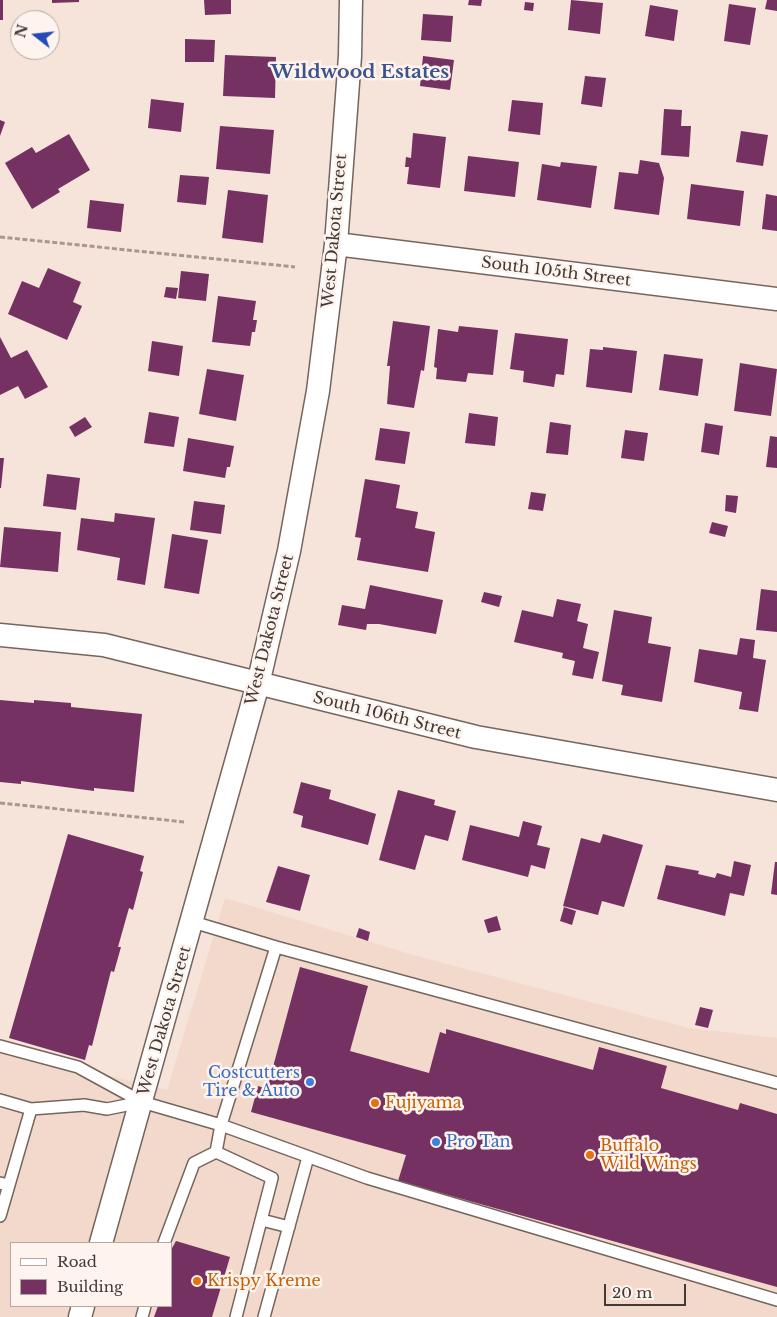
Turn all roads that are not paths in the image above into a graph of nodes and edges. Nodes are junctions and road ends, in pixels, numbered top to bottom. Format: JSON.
{"nodes":[{"id":1,"x":350,"y":0,"type":"edge"},
{"id":2,"x":336,"y":244,"type":"junction"},
{"id":3,"x":777,"y":299,"type":"edge"},
{"id":4,"x":0,"y":634,"type":"edge"},
{"id":5,"x":258,"y":684,"type":"junction"},
{"id":6,"x":777,"y":790,"type":"edge"},
{"id":7,"x":193,"y":922,"type":"junction"},
{"id":8,"x":276,"y":947,"type":"junction"},
{"id":9,"x":0,"y":1046,"type":"edge"},
{"id":10,"x":777,"y":1083,"type":"edge"},
{"id":11,"x":0,"y":1100,"type":"edge"},
{"id":12,"x":142,"y":1102,"type":"junction"},
{"id":13,"x":31,"y":1109,"type":"junction"},
{"id":14,"x":221,"y":1125,"type":"junction"},
{"id":15,"x":216,"y":1152,"type":"junction"},
{"id":16,"x":308,"y":1157,"type":"junction"},
{"id":17,"x":5,"y":1184,"type":"edge"},
{"id":18,"x":0,"y":1216,"type":"edge"},
{"id":19,"x":262,"y":1220,"type":"junction"},
{"id":20,"x":289,"y":1227,"type":"junction"},
{"id":21,"x":101,"y":1242,"type":"edge"},
{"id":22,"x":164,"y":1242,"type":"edge"},
{"id":23,"x":777,"y":1300,"type":"edge"},
{"id":24,"x":236,"y":1317,"type":"edge"},
{"id":25,"x":264,"y":1317,"type":"edge"}],
"edges":[{"from":1,"to":2,"type":"street","name":"West Dakota Street"},
{"from":2,"to":3,"type":"street","name":"South 105th Street"},
{"from":2,"to":5,"type":"street","name":"West Dakota Street"},
{"from":4,"to":5,"type":"street","name":"South 106th Street"},
{"from":5,"to":6,"type":"street","name":"South 106th Street"},
{"from":5,"to":7,"type":"street","name":"West Dakota Street"},
{"from":7,"to":8,"type":"lane"},
{"from":7,"to":12,"type":"street","name":"West Dakota Street"},
{"from":8,"to":10,"type":"lane"},
{"from":8,"to":14,"type":"lane"},
{"from":9,"to":12,"type":"lane"},
{"from":11,"to":13,"type":"lane"},
{"from":12,"to":13,"type":"lane"},
{"from":12,"to":14,"type":"lane"},
{"from":12,"to":21,"type":"street","name":"West Dakota Street"},
{"from":13,"to":17,"type":"lane"},
{"from":14,"to":15,"type":"lane"},
{"from":14,"to":16,"type":"lane"},
{"from":15,"to":19,"type":"lane"},
{"from":15,"to":22,"type":"lane"},
{"from":16,"to":20,"type":"lane"},
{"from":16,"to":23,"type":"lane"},
{"from":17,"to":18,"type":"lane"},
{"from":19,"to":20,"type":"lane"},
{"from":19,"to":24,"type":"lane"},
{"from":20,"to":25,"type":"lane"}]}
